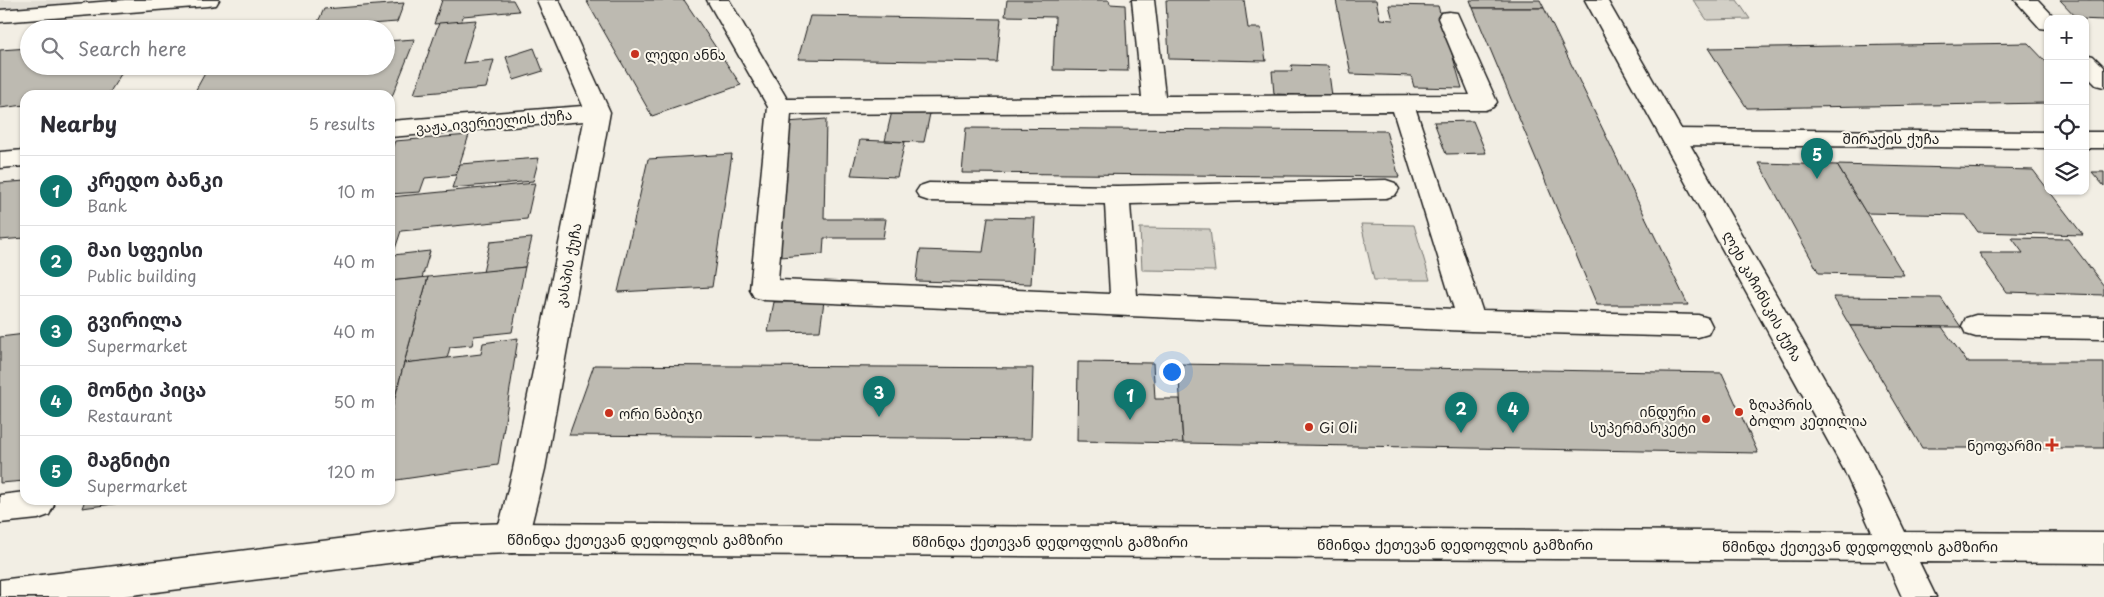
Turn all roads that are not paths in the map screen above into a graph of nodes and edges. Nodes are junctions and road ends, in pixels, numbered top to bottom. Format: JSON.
{"nodes":[{"id":1,"x":208,"y":0,"type":"edge"},
{"id":2,"x":548,"y":0,"type":"edge"},
{"id":3,"x":718,"y":0,"type":"edge"},
{"id":4,"x":1143,"y":0,"type":"edge"},
{"id":5,"x":1596,"y":0,"type":"edge"},
{"id":6,"x":2026,"y":0,"type":"edge"},
{"id":7,"x":68,"y":6,"type":"edge"},
{"id":8,"x":0,"y":16,"type":"edge"},
{"id":9,"x":1449,"y":18,"type":"dead end"},
{"id":10,"x":2044,"y":19,"type":"edge"},
{"id":11,"x":2089,"y":65,"type":"edge"},
{"id":12,"x":2104,"y":80,"type":"edge"},
{"id":13,"x":1402,"y":103,"type":"junction"},
{"id":14,"x":1154,"y":104,"type":"junction"},
{"id":15,"x":780,"y":106,"type":"junction"},
{"id":16,"x":598,"y":112,"type":"junction"},
{"id":17,"x":395,"y":129,"type":"edge"},
{"id":18,"x":1673,"y":137,"type":"junction"},
{"id":19,"x":2044,"y":140,"type":"edge"},
{"id":20,"x":2089,"y":140,"type":"edge"},
{"id":21,"x":2104,"y":140,"type":"edge"},
{"id":22,"x":20,"y":158,"type":"edge"},
{"id":23,"x":0,"y":160,"type":"edge"},
{"id":24,"x":1386,"y":188,"type":"dead end"},
{"id":25,"x":929,"y":192,"type":"dead end"},
{"id":26,"x":1117,"y":195,"type":"junction"},
{"id":27,"x":1124,"y":306,"type":"junction"},
{"id":28,"x":1471,"y":320,"type":"junction"},
{"id":29,"x":1698,"y":326,"type":"dead end"},
{"id":30,"x":1976,"y":326,"type":"dead end"},
{"id":31,"x":2104,"y":328,"type":"edge"},
{"id":32,"x":38,"y":505,"type":"dead end"},
{"id":33,"x":0,"y":509,"type":"edge"},
{"id":34,"x":512,"y":538,"type":"junction"},
{"id":35,"x":1894,"y":547,"type":"junction"},
{"id":36,"x":2104,"y":548,"type":"edge"},
{"id":37,"x":0,"y":596,"type":"edge"},
{"id":38,"x":1919,"y":597,"type":"edge"}],
"edges":[{"from":1,"to":7,"type":"main road"},
{"from":2,"to":16,"type":"main road"},
{"from":3,"to":15,"type":"main road"},
{"from":4,"to":14,"type":"main road"},
{"from":5,"to":18,"type":"main road","name":"ლეხ კაჩინსკის ქუჩა"},
{"from":6,"to":10,"type":"main road"},
{"from":7,"to":8,"type":"main road"},
{"from":9,"to":13,"type":"main road"},
{"from":11,"to":12,"type":"main road"},
{"from":13,"to":14,"type":"main road"},
{"from":13,"to":28,"type":"main road"},
{"from":14,"to":15,"type":"main road"},
{"from":15,"to":27,"type":"main road"},
{"from":16,"to":17,"type":"main road","name":"ვაჟა ივერიელის ქუჩა"},
{"from":16,"to":34,"type":"main road","name":"კასპის ქუჩა"},
{"from":18,"to":19,"type":"main road","name":"შირაქის ქუჩა"},
{"from":18,"to":35,"type":"main road","name":"ლეხ კაჩინსკის ქუჩა"},
{"from":20,"to":21,"type":"main road"},
{"from":22,"to":23,"type":"main road"},
{"from":24,"to":26,"type":"main road"},
{"from":25,"to":26,"type":"main road"},
{"from":26,"to":27,"type":"main road"},
{"from":27,"to":28,"type":"main road"},
{"from":28,"to":29,"type":"main road"},
{"from":30,"to":31,"type":"main road"},
{"from":32,"to":33,"type":"main road"},
{"from":34,"to":35,"type":"main road","name":"წმინდა ქეთევან დედოფლის გამზირი"},
{"from":34,"to":37,"type":"main road","name":"წმინდა ქეთევან დედოფლის გამზირი"},
{"from":35,"to":36,"type":"main road","name":"წმინდა ქეთევან დედოფლის გამზირი"},
{"from":35,"to":38,"type":"main road","name":"ლეხ კაჩინსკის ქუჩა"}]}
